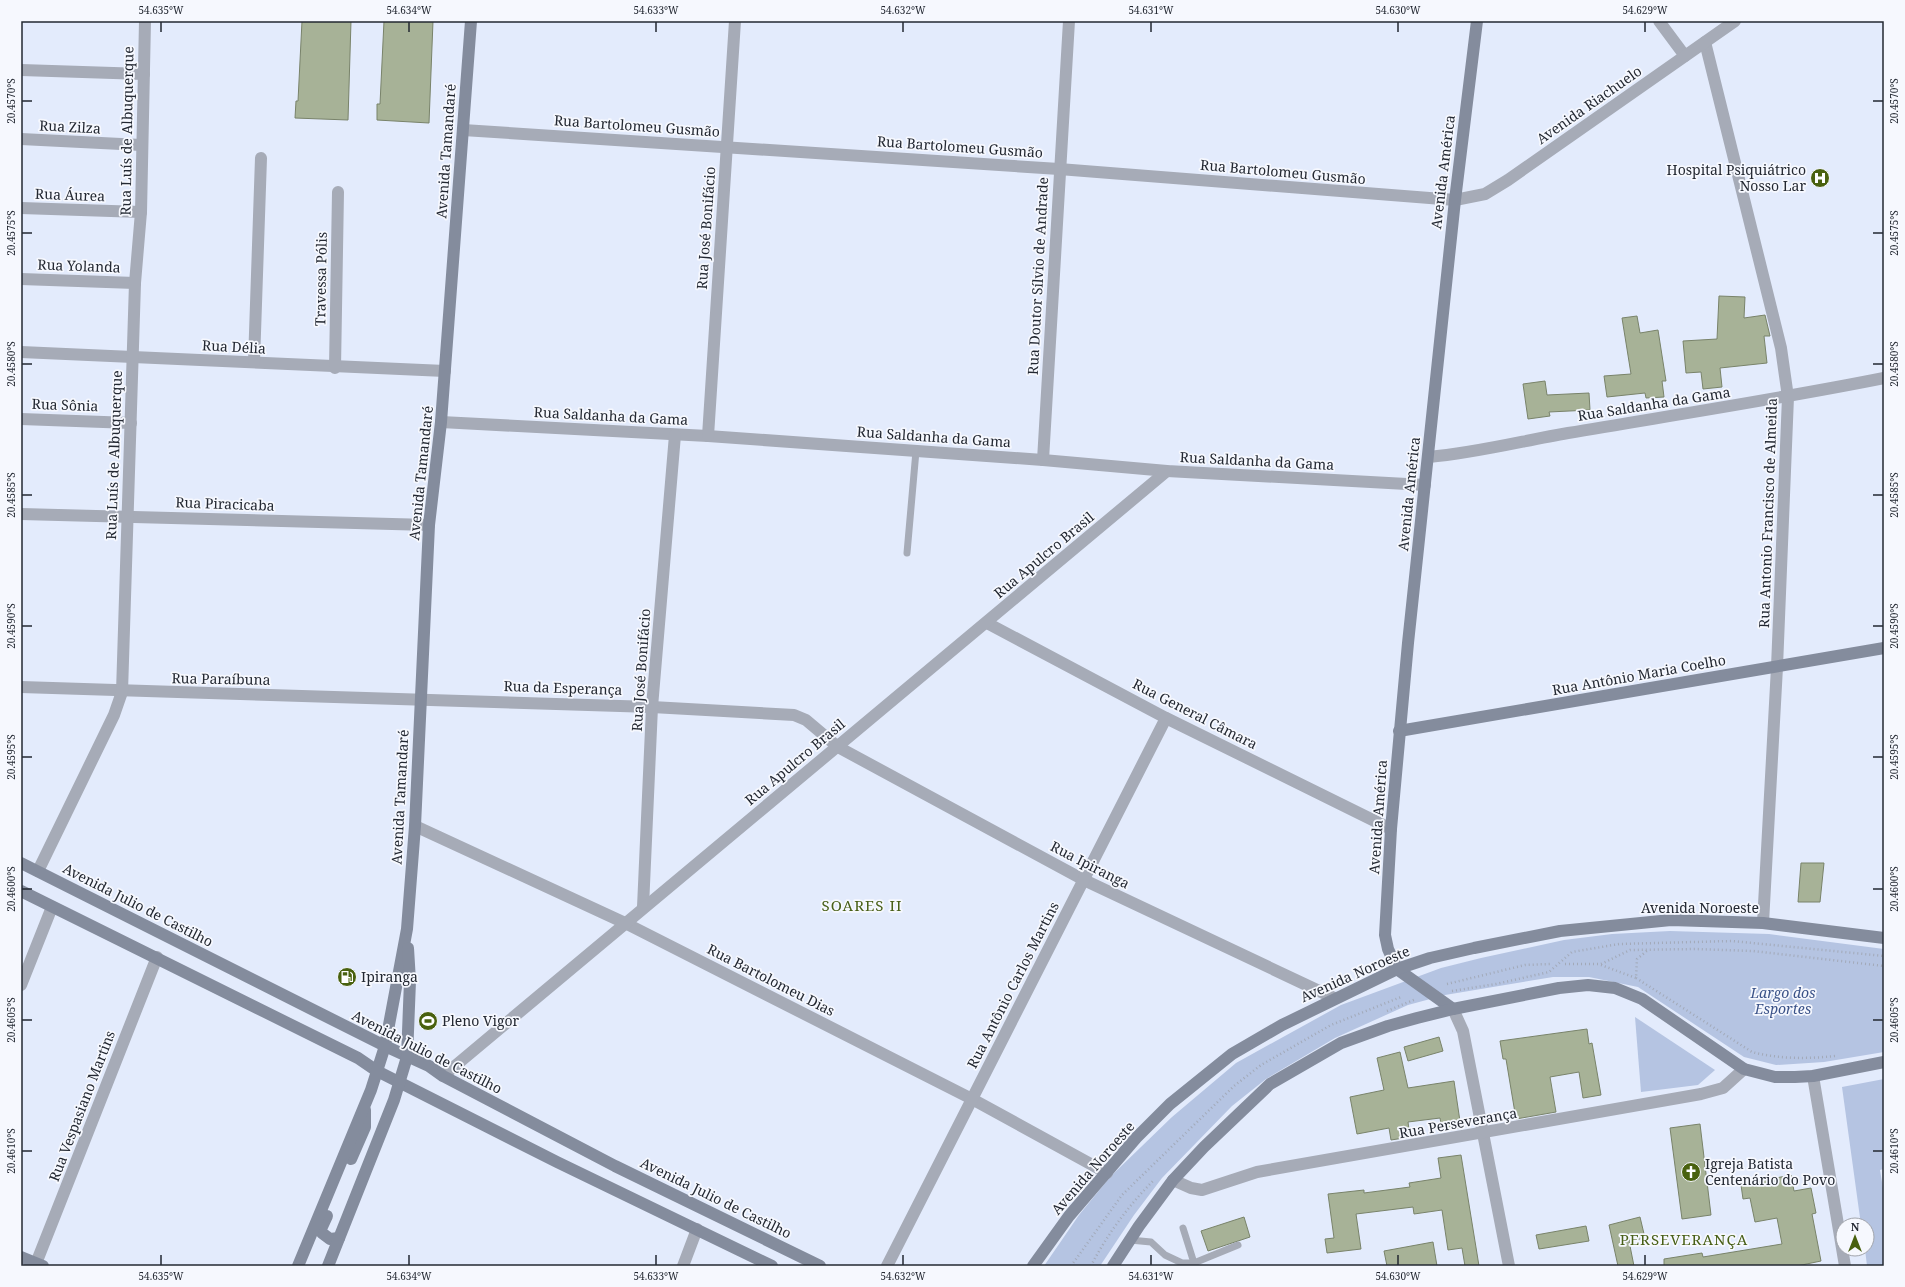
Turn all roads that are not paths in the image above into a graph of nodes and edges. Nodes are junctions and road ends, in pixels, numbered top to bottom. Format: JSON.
{"nodes":[{"id":1,"x":145,"y":21,"type":"edge"},
{"id":2,"x":471,"y":21,"type":"edge"},
{"id":3,"x":735,"y":21,"type":"edge"},
{"id":4,"x":1069,"y":21,"type":"edge"},
{"id":5,"x":1477,"y":21,"type":"edge"},
{"id":6,"x":1659,"y":21,"type":"edge"},
{"id":7,"x":1735,"y":21,"type":"edge"},
{"id":8,"x":1705,"y":42,"type":"junction"},
{"id":9,"x":1685,"y":56,"type":"junction"},
{"id":10,"x":21,"y":70,"type":"edge"},
{"id":11,"x":144,"y":74,"type":"junction"},
{"id":12,"x":463,"y":130,"type":"junction"},
{"id":13,"x":21,"y":139,"type":"edge"},
{"id":14,"x":141,"y":145,"type":"junction"},
{"id":15,"x":726,"y":147,"type":"junction"},
{"id":16,"x":261,"y":158,"type":"dead end"},
{"id":17,"x":1059,"y":169,"type":"junction"},
{"id":18,"x":338,"y":192,"type":"dead end"},
{"id":19,"x":1455,"y":200,"type":"junction"},
{"id":20,"x":21,"y":208,"type":"edge"},
{"id":21,"x":141,"y":212,"type":"junction"},
{"id":22,"x":21,"y":279,"type":"edge"},
{"id":23,"x":135,"y":283,"type":"junction"},
{"id":24,"x":21,"y":352,"type":"edge"},
{"id":25,"x":133,"y":357,"type":"junction"},
{"id":26,"x":254,"y":362,"type":"junction"},
{"id":27,"x":335,"y":368,"type":"junction"},
{"id":28,"x":445,"y":371,"type":"junction"},
{"id":29,"x":1884,"y":378,"type":"edge"},
{"id":30,"x":1788,"y":397,"type":"junction"},
{"id":31,"x":21,"y":419,"type":"edge"},
{"id":32,"x":442,"y":422,"type":"junction"},
{"id":33,"x":131,"y":423,"type":"junction"},
{"id":34,"x":675,"y":435,"type":"junction"},
{"id":35,"x":708,"y":436,"type":"junction"},
{"id":36,"x":916,"y":451,"type":"junction"},
{"id":37,"x":1429,"y":457,"type":"junction"},
{"id":38,"x":1043,"y":460,"type":"junction"},
{"id":39,"x":1167,"y":471,"type":"junction"},
{"id":40,"x":1425,"y":485,"type":"junction"},
{"id":41,"x":21,"y":514,"type":"edge"},
{"id":42,"x":126,"y":516,"type":"junction"},
{"id":43,"x":429,"y":525,"type":"junction"},
{"id":44,"x":907,"y":553,"type":"dead end"},
{"id":45,"x":987,"y":623,"type":"junction"},
{"id":46,"x":1884,"y":648,"type":"edge"},
{"id":47,"x":1777,"y":667,"type":"junction"},
{"id":48,"x":21,"y":687,"type":"edge"},
{"id":49,"x":122,"y":692,"type":"junction"},
{"id":50,"x":420,"y":699,"type":"junction"},
{"id":51,"x":652,"y":706,"type":"junction"},
{"id":52,"x":1166,"y":718,"type":"junction"},
{"id":53,"x":1399,"y":731,"type":"junction"},
{"id":54,"x":838,"y":747,"type":"junction"},
{"id":55,"x":415,"y":826,"type":"junction"},
{"id":56,"x":1391,"y":829,"type":"junction"},
{"id":57,"x":21,"y":863,"type":"edge"},
{"id":58,"x":38,"y":871,"type":"junction"},
{"id":59,"x":1084,"y":880,"type":"junction"},
{"id":60,"x":21,"y":891,"type":"edge"},
{"id":61,"x":52,"y":907,"type":"junction"},
{"id":62,"x":643,"y":907,"type":"junction"},
{"id":63,"x":625,"y":923,"type":"junction"},
{"id":64,"x":1763,"y":923,"type":"junction"},
{"id":65,"x":407,"y":928,"type":"junction"},
{"id":66,"x":1884,"y":938,"type":"edge"},
{"id":67,"x":157,"y":957,"type":"junction"},
{"id":68,"x":1397,"y":969,"type":"junction"},
{"id":69,"x":21,"y":985,"type":"edge"},
{"id":70,"x":1334,"y":998,"type":"junction"},
{"id":71,"x":1453,"y":1009,"type":"junction"},
{"id":72,"x":385,"y":1046,"type":"junction"},
{"id":73,"x":407,"y":1057,"type":"junction"},
{"id":74,"x":1884,"y":1062,"type":"edge"},
{"id":75,"x":1744,"y":1069,"type":"junction"},
{"id":76,"x":377,"y":1071,"type":"junction"},
{"id":77,"x":443,"y":1076,"type":"junction"},
{"id":78,"x":1813,"y":1076,"type":"junction"},
{"id":79,"x":400,"y":1082,"type":"junction"},
{"id":80,"x":972,"y":1099,"type":"junction"},
{"id":81,"x":365,"y":1105,"type":"junction"},
{"id":82,"x":1484,"y":1134,"type":"junction"},
{"id":83,"x":1107,"y":1173,"type":"junction"},
{"id":84,"x":1173,"y":1180,"type":"junction"},
{"id":85,"x":1183,"y":1228,"type":"dead end"},
{"id":86,"x":697,"y":1229,"type":"junction"},
{"id":87,"x":339,"y":1238,"type":"junction"},
{"id":88,"x":1130,"y":1240,"type":"junction"},
{"id":89,"x":1238,"y":1244,"type":"dead end"},
{"id":90,"x":21,"y":1257,"type":"edge"},
{"id":91,"x":1194,"y":1263,"type":"junction"},
{"id":92,"x":38,"y":1265,"type":"edge"},
{"id":93,"x":1183,"y":1265,"type":"edge"},
{"id":94,"x":298,"y":1266,"type":"edge"},
{"id":95,"x":328,"y":1266,"type":"edge"},
{"id":96,"x":683,"y":1266,"type":"edge"},
{"id":97,"x":772,"y":1266,"type":"edge"},
{"id":98,"x":820,"y":1266,"type":"edge"},
{"id":99,"x":887,"y":1266,"type":"edge"},
{"id":100,"x":1033,"y":1266,"type":"edge"},
{"id":101,"x":1113,"y":1266,"type":"edge"},
{"id":102,"x":1509,"y":1266,"type":"edge"},
{"id":103,"x":1844,"y":1266,"type":"edge"}],
"edges":[{"from":1,"to":11,"type":"street","name":"Rua Luís de Albuquerque"},
{"from":2,"to":12,"type":"main road","name":"Avenida Tamandaré"},
{"from":3,"to":15,"type":"street","name":"Rua José Bonifácio"},
{"from":4,"to":17,"type":"street","name":"Rua Doutor Sílvio de Andrade"},
{"from":5,"to":19,"type":"main road","name":"Avenida América"},
{"from":6,"to":9,"type":"street"},
{"from":7,"to":8,"type":"street","name":"Avenida Riachuelo"},
{"from":8,"to":9,"type":"street","name":"Avenida Riachuelo"},
{"from":8,"to":30,"type":"street","name":"Rua Antonio Francisco de Almeida"},
{"from":9,"to":19,"type":"street","name":"Avenida Riachuelo"},
{"from":10,"to":11,"type":"street"},
{"from":11,"to":14,"type":"street","name":"Rua Luís de Albuquerque"},
{"from":12,"to":15,"type":"street","name":"Rua Bartolomeu Gusmão"},
{"from":12,"to":28,"type":"main road","name":"Avenida Tamandaré"},
{"from":13,"to":14,"type":"street","name":"Rua Zilza"},
{"from":14,"to":21,"type":"street","name":"Rua Luís de Albuquerque"},
{"from":15,"to":17,"type":"street","name":"Rua Bartolomeu Gusmão"},
{"from":15,"to":35,"type":"street","name":"Rua José Bonifácio"},
{"from":16,"to":26,"type":"street"},
{"from":17,"to":19,"type":"street","name":"Rua Bartolomeu Gusmão"},
{"from":17,"to":38,"type":"street","name":"Rua Doutor Sílvio de Andrade"},
{"from":18,"to":27,"type":"street","name":"Travessa Pólis"},
{"from":19,"to":37,"type":"main road","name":"Avenida América"},
{"from":20,"to":21,"type":"street","name":"Rua Áurea"},
{"from":21,"to":23,"type":"street","name":"Rua Luís de Albuquerque"},
{"from":22,"to":23,"type":"street","name":"Rua Yolanda"},
{"from":23,"to":25,"type":"street","name":"Rua Luís de Albuquerque"},
{"from":24,"to":25,"type":"street","name":"Rua Délia"},
{"from":25,"to":26,"type":"street","name":"Rua Délia"},
{"from":25,"to":33,"type":"street","name":"Rua Luís de Albuquerque"},
{"from":26,"to":27,"type":"street","name":"Rua Délia"},
{"from":27,"to":28,"type":"street","name":"Rua Délia"},
{"from":28,"to":32,"type":"main road","name":"Avenida Tamandaré"},
{"from":29,"to":30,"type":"street","name":"Rua Saldanha da Gama"},
{"from":30,"to":37,"type":"street","name":"Rua Saldanha da Gama"},
{"from":30,"to":47,"type":"street","name":"Rua Antonio Francisco de Almeida"},
{"from":31,"to":33,"type":"street","name":"Rua Sônia"},
{"from":32,"to":34,"type":"street","name":"Rua Saldanha da Gama"},
{"from":32,"to":43,"type":"main road","name":"Avenida Tamandaré"},
{"from":33,"to":42,"type":"street","name":"Rua Luís de Albuquerque"},
{"from":34,"to":35,"type":"street","name":"Rua Saldanha da Gama"},
{"from":34,"to":51,"type":"street","name":"Rua José Bonifácio"},
{"from":35,"to":36,"type":"street","name":"Rua Saldanha da Gama"},
{"from":36,"to":38,"type":"street","name":"Rua Saldanha da Gama"},
{"from":36,"to":44,"type":"lane"},
{"from":37,"to":40,"type":"main road","name":"Avenida América"},
{"from":38,"to":39,"type":"street","name":"Rua Saldanha da Gama"},
{"from":39,"to":40,"type":"street","name":"Rua Saldanha da Gama"},
{"from":39,"to":45,"type":"street","name":"Rua Apulcro Brasil"},
{"from":40,"to":53,"type":"main road","name":"Avenida América"},
{"from":41,"to":42,"type":"street","name":"Rua Piracicaba"},
{"from":42,"to":43,"type":"street","name":"Rua Piracicaba"},
{"from":42,"to":49,"type":"street","name":"Rua Luís de Albuquerque"},
{"from":43,"to":50,"type":"main road","name":"Avenida Tamandaré"},
{"from":45,"to":52,"type":"street","name":"Rua General Câmara"},
{"from":45,"to":54,"type":"street","name":"Rua Apulcro Brasil"},
{"from":46,"to":47,"type":"main road","name":"Rua Antônio Maria Coelho"},
{"from":47,"to":53,"type":"main road","name":"Rua Antônio Maria Coelho"},
{"from":47,"to":64,"type":"street","name":"Rua Antonio Francisco de Almeida"},
{"from":48,"to":49,"type":"street","name":"Rua Paraíbuna"},
{"from":49,"to":50,"type":"street","name":"Rua Paraíbuna"},
{"from":49,"to":58,"type":"street","name":"Rua Luís de Albuquerque"},
{"from":50,"to":51,"type":"street","name":"Rua da Esperança"},
{"from":50,"to":55,"type":"main road","name":"Avenida Tamandaré"},
{"from":51,"to":54,"type":"street","name":"Rua da Esperança"},
{"from":51,"to":62,"type":"street","name":"Rua José Bonifácio"},
{"from":52,"to":56,"type":"street","name":"Rua General Câmara"},
{"from":52,"to":59,"type":"street","name":"Rua Antônio Carlos Martins"},
{"from":53,"to":56,"type":"main road","name":"Avenida América"},
{"from":54,"to":59,"type":"street","name":"Rua Ipiranga"},
{"from":54,"to":62,"type":"street","name":"Rua Apulcro Brasil"},
{"from":55,"to":63,"type":"street","name":"Rua Bartolomeu Dias"},
{"from":55,"to":65,"type":"main road","name":"Avenida Tamandaré"},
{"from":56,"to":68,"type":"main road","name":"Avenida América"},
{"from":57,"to":58,"type":"main road","name":"Avenida Julio de Castilho"},
{"from":58,"to":72,"type":"main road","name":"Avenida Julio de Castilho"},
{"from":59,"to":70,"type":"street","name":"Rua Ipiranga"},
{"from":59,"to":80,"type":"street","name":"Rua Antônio Carlos Martins"},
{"from":60,"to":61,"type":"main road"},
{"from":61,"to":67,"type":"main road"},
{"from":61,"to":69,"type":"street"},
{"from":62,"to":63,"type":"street","name":"Rua Apulcro Brasil"},
{"from":63,"to":77,"type":"street","name":"Rua Apulcro Brasil"},
{"from":63,"to":80,"type":"street","name":"Rua Bartolomeu Dias"},
{"from":64,"to":66,"type":"main road","name":"Avenida Noroeste"},
{"from":64,"to":68,"type":"main road","name":"Avenida Noroeste"},
{"from":65,"to":72,"type":"main road","name":"Avenida Tamandaré"},
{"from":65,"to":73,"type":"main road","name":"Avenida Tamandaré"},
{"from":67,"to":76,"type":"main road"},
{"from":67,"to":92,"type":"street","name":"Rua Vespasiano Martins"},
{"from":68,"to":70,"type":"main road","name":"Avenida Noroeste"},
{"from":68,"to":71,"type":"main road"},
{"from":70,"to":83,"type":"main road","name":"Avenida Noroeste"},
{"from":71,"to":75,"type":"main road"},
{"from":71,"to":82,"type":"street"},
{"from":71,"to":84,"type":"main road"},
{"from":72,"to":73,"type":"main road","name":"Avenida Julio de Castilho"},
{"from":72,"to":76,"type":"main road","name":"Avenida Tamandaré"},
{"from":73,"to":77,"type":"main road","name":"Avenida Julio de Castilho"},
{"from":73,"to":79,"type":"main road","name":"Avenida Tamandaré"},
{"from":74,"to":78,"type":"main road"},
{"from":75,"to":78,"type":"main road"},
{"from":75,"to":82,"type":"street","name":"Rua Perseverança"},
{"from":76,"to":79,"type":"main road"},
{"from":76,"to":81,"type":"main road","name":"Avenida Tamandaré"},
{"from":77,"to":98,"type":"main road","name":"Avenida Julio de Castilho"},
{"from":78,"to":103,"type":"street"},
{"from":79,"to":86,"type":"main road"},
{"from":79,"to":87,"type":"main road","name":"Avenida Tamandaré"},
{"from":80,"to":83,"type":"street","name":"Rua Bartolomeu Dias"},
{"from":80,"to":99,"type":"street","name":"Rua Antônio Carlos Martins"},
{"from":81,"to":87,"type":"main road"},
{"from":81,"to":94,"type":"main road","name":"Avenida Tamandaré"},
{"from":82,"to":84,"type":"street","name":"Rua Perseverança"},
{"from":82,"to":102,"type":"street"},
{"from":83,"to":100,"type":"main road","name":"Avenida Noroeste"},
{"from":84,"to":88,"type":"main road"},
{"from":85,"to":91,"type":"lane"},
{"from":86,"to":96,"type":"street"},
{"from":86,"to":97,"type":"main road"},
{"from":87,"to":95,"type":"main road","name":"Avenida Tamandaré"},
{"from":88,"to":93,"type":"lane"},
{"from":88,"to":101,"type":"main road"},
{"from":89,"to":91,"type":"lane"},
{"from":90,"to":92,"type":"main road"},
{"from":91,"to":93,"type":"lane"}]}
